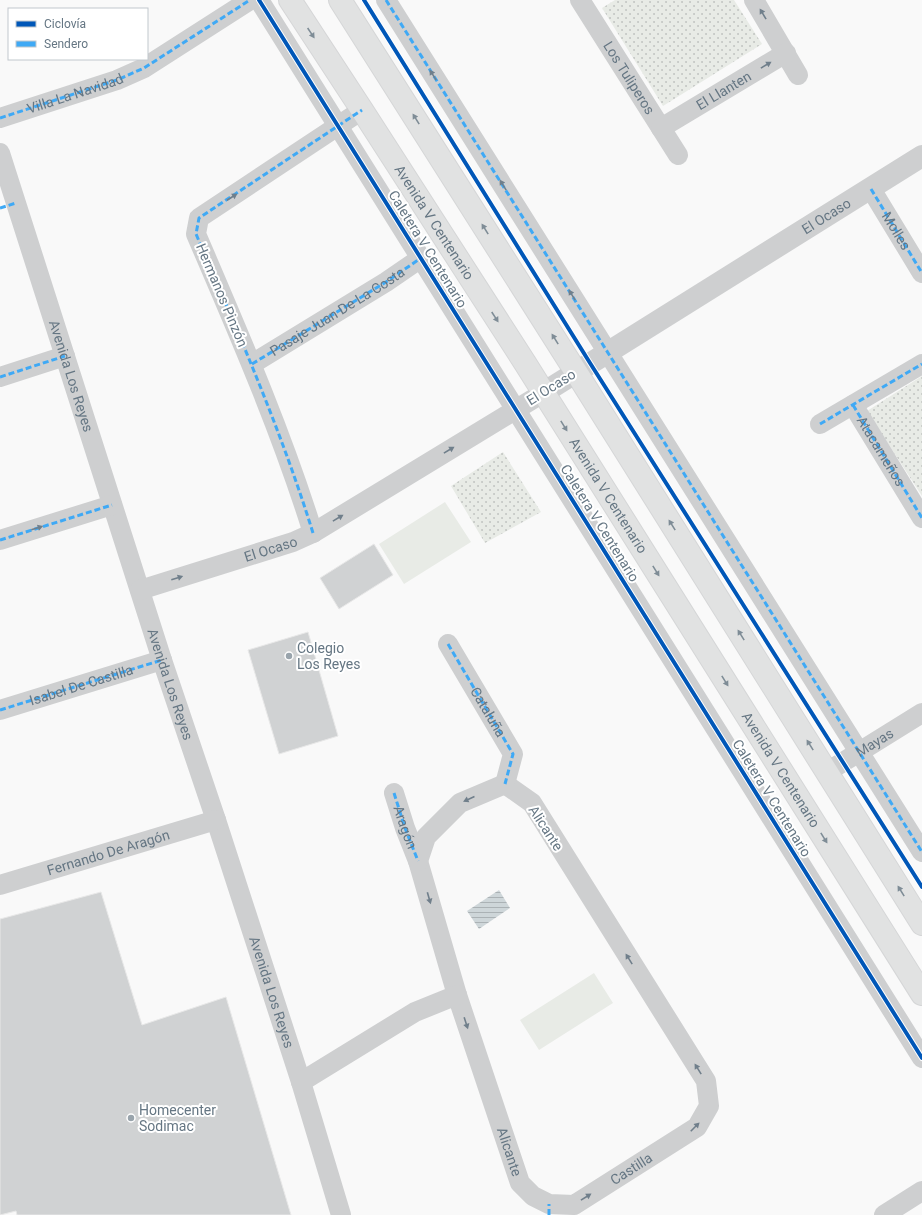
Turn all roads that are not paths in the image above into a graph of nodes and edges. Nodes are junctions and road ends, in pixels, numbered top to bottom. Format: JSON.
{"nodes":[{"id":1,"x":250,"y":0,"type":"edge"},
{"id":2,"x":259,"y":0,"type":"edge"},
{"id":3,"x":290,"y":0,"type":"edge"},
{"id":4,"x":340,"y":0,"type":"edge"},
{"id":5,"x":386,"y":0,"type":"edge"},
{"id":6,"x":754,"y":0,"type":"edge"},
{"id":7,"x":583,"y":1,"type":"edge"},
{"id":8,"x":786,"y":53,"type":"junction"},
{"id":9,"x":798,"y":75,"type":"dead end"},
{"id":10,"x":362,"y":110,"type":"junction"},
{"id":11,"x":0,"y":118,"type":"edge"},
{"id":12,"x":338,"y":126,"type":"junction"},
{"id":13,"x":661,"y":128,"type":"junction"},
{"id":14,"x":0,"y":153,"type":"edge"},
{"id":15,"x":678,"y":155,"type":"dead end"},
{"id":16,"x":922,"y":156,"type":"edge"},
{"id":17,"x":871,"y":189,"type":"junction"},
{"id":18,"x":8,"y":205,"type":"edge"},
{"id":19,"x":421,"y":258,"type":"junction"},
{"id":20,"x":922,"y":273,"type":"edge"},
{"id":21,"x":608,"y":352,"type":"junction"},
{"id":22,"x":65,"y":356,"type":"junction"},
{"id":23,"x":252,"y":364,"type":"junction"},
{"id":24,"x":922,"y":364,"type":"edge"},
{"id":25,"x":576,"y":372,"type":"junction"},
{"id":26,"x":0,"y":377,"type":"edge"},
{"id":27,"x":543,"y":392,"type":"junction"},
{"id":28,"x":853,"y":405,"type":"junction"},
{"id":29,"x":516,"y":409,"type":"junction"},
{"id":30,"x":820,"y":424,"type":"dead end"},
{"id":31,"x":112,"y":505,"type":"junction"},
{"id":32,"x":921,"y":516,"type":"edge"},
{"id":33,"x":313,"y":533,"type":"junction"},
{"id":34,"x":0,"y":540,"type":"edge"},
{"id":35,"x":140,"y":590,"type":"junction"},
{"id":36,"x":448,"y":644,"type":"dead end"},
{"id":37,"x":162,"y":660,"type":"junction"},
{"id":38,"x":0,"y":710,"type":"edge"},
{"id":39,"x":922,"y":713,"type":"edge"},
{"id":40,"x":859,"y":752,"type":"junction"},
{"id":41,"x":827,"y":772,"type":"junction"},
{"id":42,"x":505,"y":784,"type":"junction"},
{"id":43,"x":394,"y":793,"type":"dead end"},
{"id":44,"x":216,"y":820,"type":"junction"},
{"id":45,"x":922,"y":852,"type":"edge"},
{"id":46,"x":418,"y":861,"type":"junction"},
{"id":47,"x":0,"y":885,"type":"edge"},
{"id":48,"x":922,"y":924,"type":"edge"},
{"id":49,"x":922,"y":994,"type":"edge"},
{"id":50,"x":457,"y":995,"type":"junction"},
{"id":51,"x":922,"y":1058,"type":"edge"},
{"id":52,"x":301,"y":1082,"type":"junction"},
{"id":53,"x":709,"y":1106,"type":"joint"},
{"id":54,"x":922,"y":1191,"type":"edge"},
{"id":55,"x":549,"y":1210,"type":"edge"},
{"id":56,"x":341,"y":1215,"type":"edge"},
{"id":57,"x":884,"y":1215,"type":"edge"}],
"edges":[{"from":1,"to":11,"type":"street","name":"Villa La Navidad"},
{"from":2,"to":12,"type":"street","name":"Caletera V Centenario"},
{"from":3,"to":10,"type":"main road","name":"Avenida V Centenario","one_way":true},
{"from":25,"to":4,"type":"main road","one_way":true},
{"from":21,"to":5,"type":"street","one_way":true},
{"from":8,"to":6,"type":"street","one_way":true},
{"from":7,"to":13,"type":"street","name":"Los Tuliperos"},
{"from":8,"to":9,"type":"street"},
{"from":13,"to":8,"type":"street","name":"El Llanten","one_way":true},
{"from":10,"to":12,"type":"street","name":"Hermanos Pinzón"},
{"from":10,"to":27,"type":"main road","name":"Avenida V Centenario","one_way":true},
{"from":12,"to":19,"type":"street","name":"Caletera V Centenario"},
{"from":23,"to":12,"type":"street","name":"Hermanos Pinzón","one_way":true},
{"from":13,"to":15,"type":"street","name":"Los Tuliperos"},
{"from":14,"to":18,"type":"street","name":"Avenida Los Reyes"},
{"from":16,"to":17,"type":"street","name":"El Ocaso"},
{"from":17,"to":20,"type":"street","name":"Molles"},
{"from":17,"to":21,"type":"street","name":"El Ocaso"},
{"from":18,"to":22,"type":"street","name":"Avenida Los Reyes"},
{"from":19,"to":23,"type":"street","name":"Pasaje Juan De La Costa"},
{"from":19,"to":29,"type":"street","name":"Caletera V Centenario"},
{"from":21,"to":25,"type":"street","name":"El Ocaso"},
{"from":21,"to":40,"type":"street"},
{"from":22,"to":26,"type":"street"},
{"from":22,"to":31,"type":"street","name":"Avenida Los Reyes"},
{"from":23,"to":33,"type":"street","name":"Hermanos Pinzón"},
{"from":24,"to":28,"type":"street"},
{"from":25,"to":27,"type":"street","name":"El Ocaso"},
{"from":41,"to":25,"type":"main road","one_way":true},
{"from":27,"to":29,"type":"street","name":"El Ocaso"},
{"from":27,"to":49,"type":"main road","name":"Avenida V Centenario","one_way":true},
{"from":28,"to":30,"type":"street"},
{"from":28,"to":32,"type":"street","name":"Atacameños"},
{"from":33,"to":29,"type":"street","name":"El Ocaso","one_way":true},
{"from":29,"to":51,"type":"street","name":"Caletera V Centenario"},
{"from":34,"to":31,"type":"street","one_way":true},
{"from":31,"to":35,"type":"street","name":"Avenida Los Reyes"},
{"from":35,"to":33,"type":"street","name":"El Ocaso","one_way":true},
{"from":35,"to":37,"type":"street","name":"Avenida Los Reyes"},
{"from":36,"to":42,"type":"street","name":"Cataluña"},
{"from":37,"to":38,"type":"street","name":"Isabel De Castilla"},
{"from":37,"to":44,"type":"street","name":"Avenida Los Reyes"},
{"from":39,"to":40,"type":"street","name":"Mayas"},
{"from":40,"to":41,"type":"street","name":"Mayas"},
{"from":40,"to":45,"type":"street"},
{"from":48,"to":41,"type":"main road","one_way":true},
{"from":42,"to":46,"type":"street","one_way":true},
{"from":53,"to":42,"type":"street","name":"Alicante","one_way":true},
{"from":43,"to":46,"type":"street","name":"Aragón"},
{"from":44,"to":47,"type":"street","name":"Fernando De Aragón"},
{"from":44,"to":52,"type":"street","name":"Avenida Los Reyes"},
{"from":46,"to":50,"type":"street","name":"Alicante","one_way":true},
{"from":50,"to":52,"type":"street"},
{"from":50,"to":55,"type":"street","name":"Alicante","one_way":true},
{"from":52,"to":56,"type":"street","name":"Avenida Los Reyes"},
{"from":55,"to":53,"type":"street","name":"Castilla","one_way":true},
{"from":54,"to":57,"type":"street"}]}
